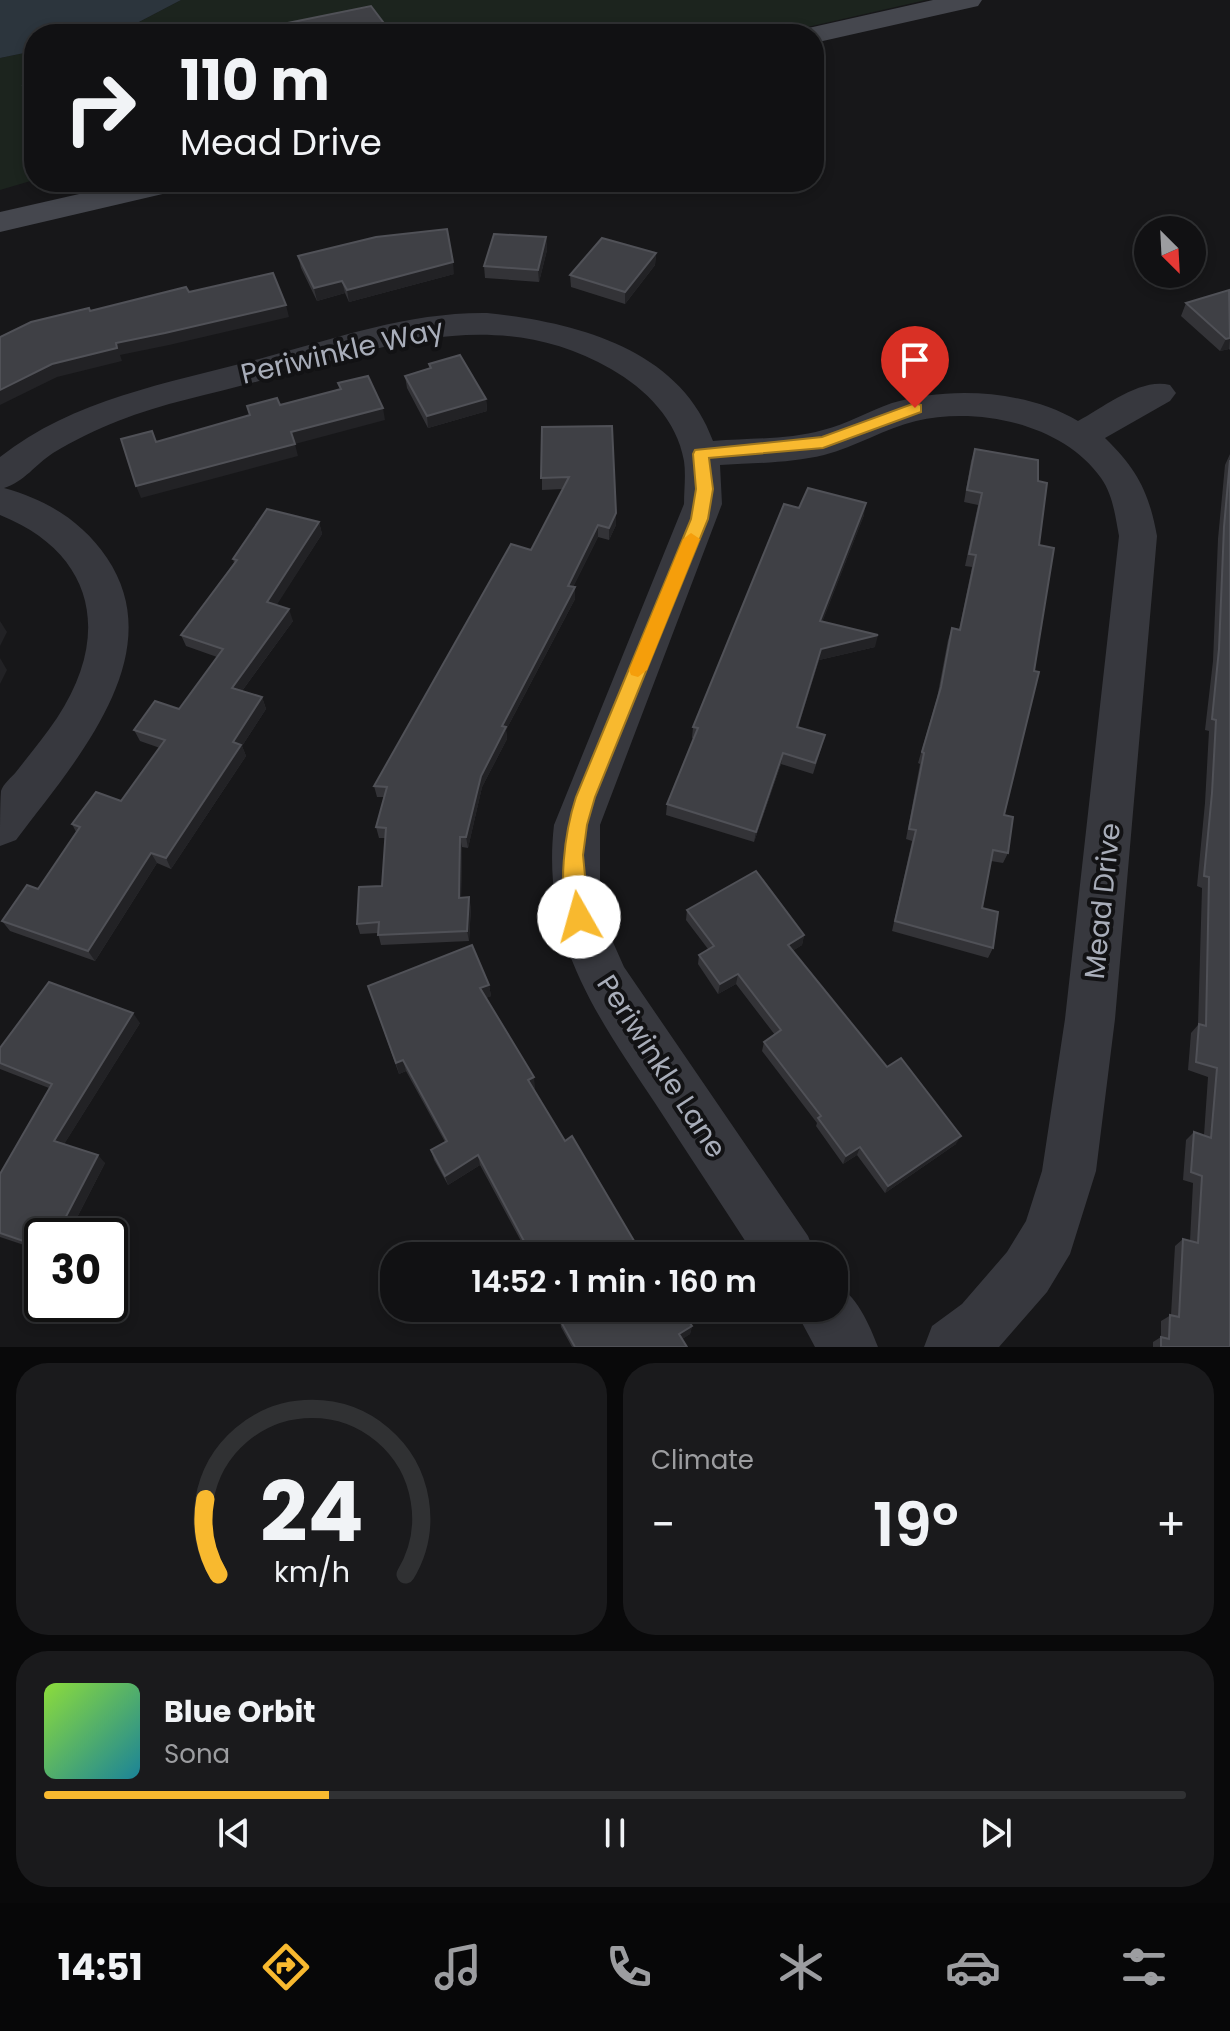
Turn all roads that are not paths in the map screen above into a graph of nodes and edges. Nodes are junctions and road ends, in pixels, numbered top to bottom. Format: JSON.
{"nodes":[{"id":1,"x":969,"y":0,"type":"edge"},
{"id":2,"x":824,"y":33,"type":"edge"},
{"id":3,"x":130,"y":192,"type":"edge"},
{"id":4,"x":0,"y":222,"type":"edge"},
{"id":5,"x":1158,"y":393,"type":"dead end"},
{"id":6,"x":1078,"y":437,"type":"junction"},
{"id":7,"x":701,"y":454,"type":"junction"},
{"id":8,"x":0,"y":476,"type":"edge"},
{"id":9,"x":0,"y":500,"type":"edge"},
{"id":10,"x":0,"y":826,"type":"edge"},
{"id":11,"x":779,"y":1242,"type":"edge"},
{"id":12,"x":832,"y":1322,"type":"edge"},
{"id":13,"x":849,"y":1347,"type":"edge"},
{"id":14,"x":953,"y":1347,"type":"edge"}],
"edges":[{"from":1,"to":2,"type":"street"},
{"from":3,"to":4,"type":"street"},
{"from":5,"to":6,"type":"street"},
{"from":6,"to":7,"type":"street","name":"Mead Drive"},
{"from":6,"to":14,"type":"street","name":"Mead Drive"},
{"from":7,"to":8,"type":"street","name":"Periwinkle Way"},
{"from":7,"to":11,"type":"street","name":"Periwinkle Lane"},
{"from":9,"to":10,"type":"street"},
{"from":12,"to":13,"type":"street"}]}
